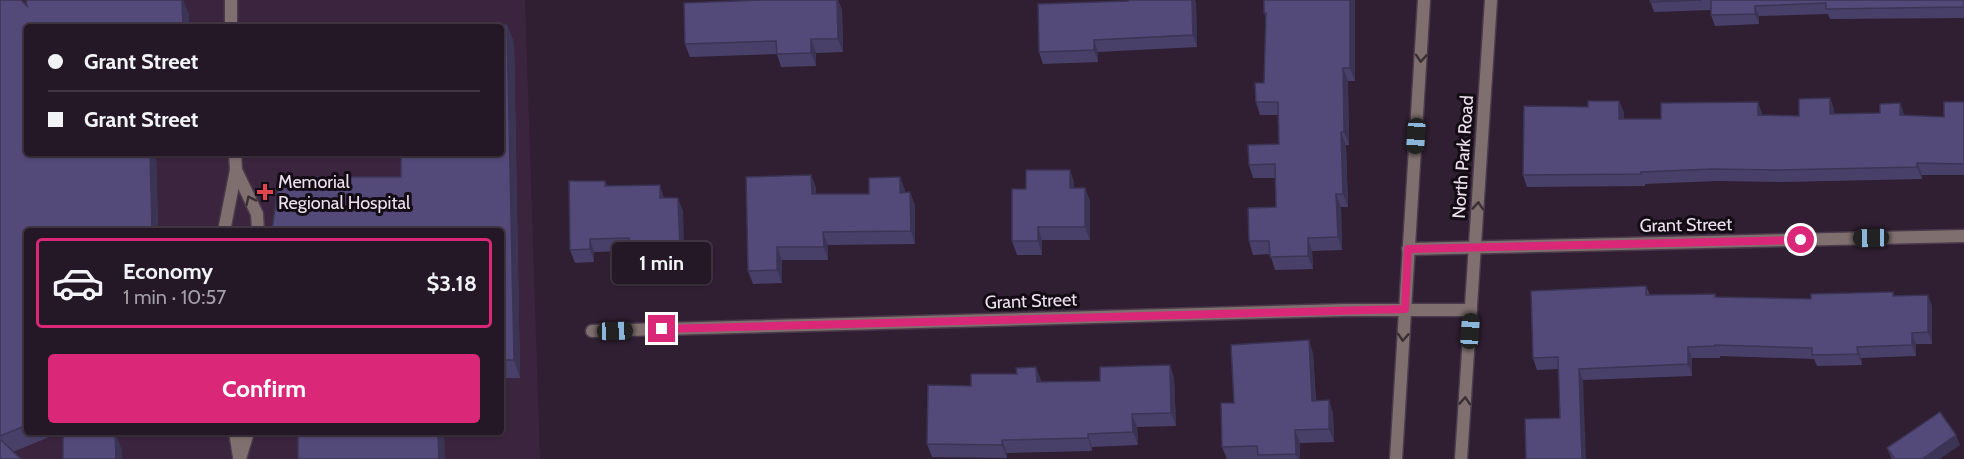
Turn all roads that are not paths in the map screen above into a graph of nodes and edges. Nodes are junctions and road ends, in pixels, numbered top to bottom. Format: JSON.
{"nodes":[{"id":1,"x":231,"y":0,"type":"edge"},
{"id":2,"x":1424,"y":0,"type":"edge"},
{"id":3,"x":1491,"y":0,"type":"edge"},
{"id":4,"x":231,"y":24,"type":"edge"},
{"id":5,"x":235,"y":156,"type":"edge"},
{"id":6,"x":236,"y":170,"type":"junction"},
{"id":7,"x":225,"y":228,"type":"edge"},
{"id":8,"x":258,"y":228,"type":"edge"},
{"id":9,"x":1964,"y":236,"type":"edge"},
{"id":10,"x":1476,"y":248,"type":"junction"},
{"id":11,"x":1408,"y":249,"type":"junction"},
{"id":12,"x":1405,"y":309,"type":"junction"},
{"id":13,"x":1471,"y":310,"type":"junction"},
{"id":14,"x":592,"y":331,"type":"dead end"},
{"id":15,"x":236,"y":435,"type":"edge"},
{"id":16,"x":247,"y":435,"type":"edge"},
{"id":17,"x":240,"y":459,"type":"edge"},
{"id":18,"x":1396,"y":459,"type":"edge"},
{"id":19,"x":1461,"y":459,"type":"edge"}],
"edges":[{"from":1,"to":4,"type":"street"},
{"from":2,"to":11,"type":"street","one_way":true},
{"from":10,"to":3,"type":"street","name":"North Park Road","one_way":true},
{"from":5,"to":6,"type":"street"},
{"from":6,"to":7,"type":"street"},
{"from":8,"to":6,"type":"street","one_way":true},
{"from":9,"to":10,"type":"street","name":"Grant Street"},
{"from":10,"to":11,"type":"street","name":"Grant Street"},
{"from":10,"to":13,"type":"street","name":"North Park Road"},
{"from":11,"to":12,"type":"street"},
{"from":12,"to":13,"type":"street","name":"Grant Street"},
{"from":12,"to":14,"type":"street","name":"Grant Street"},
{"from":12,"to":18,"type":"street","one_way":true},
{"from":19,"to":13,"type":"street","name":"North Park Road","one_way":true},
{"from":15,"to":17,"type":"street"},
{"from":16,"to":17,"type":"street"}]}
